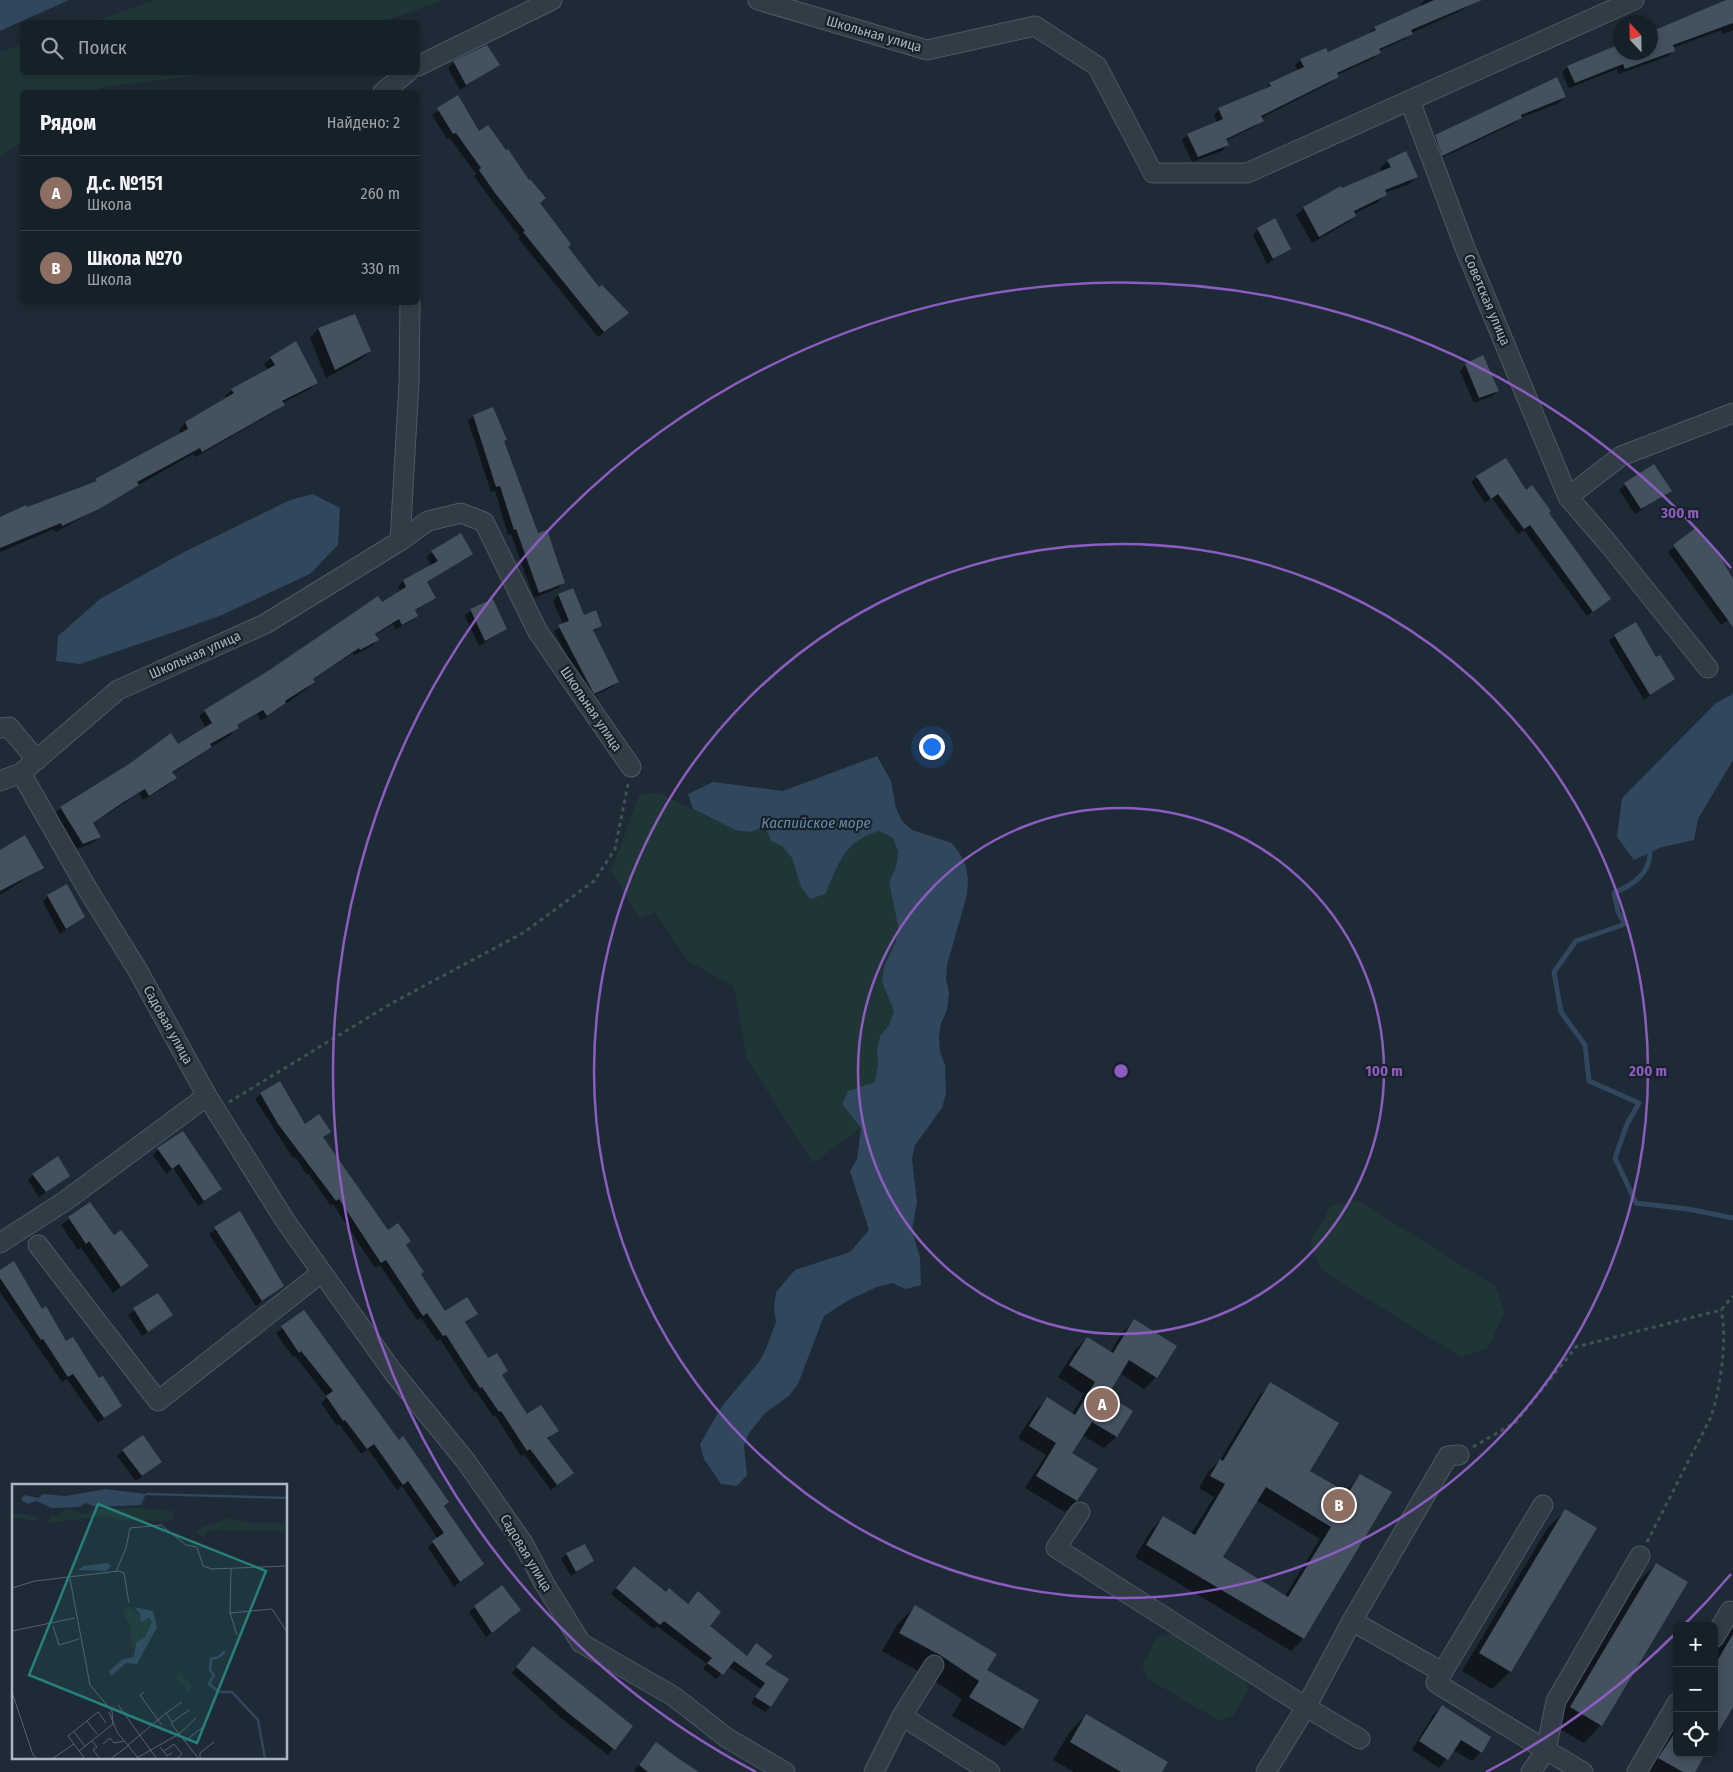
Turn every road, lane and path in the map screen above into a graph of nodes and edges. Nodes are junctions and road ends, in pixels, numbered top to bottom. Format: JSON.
{"nodes":[{"id":1,"x":552,"y":0,"type":"edge"},
{"id":2,"x":758,"y":0,"type":"edge"},
{"id":3,"x":1634,"y":0,"type":"edge"},
{"id":4,"x":420,"y":65,"type":"edge"},
{"id":5,"x":404,"y":75,"type":"edge"},
{"id":6,"x":385,"y":90,"type":"edge"},
{"id":7,"x":1410,"y":101,"type":"junction"},
{"id":8,"x":410,"y":305,"type":"edge"},
{"id":9,"x":1733,"y":413,"type":"edge"},
{"id":10,"x":1568,"y":498,"type":"junction"},
{"id":11,"x":400,"y":542,"type":"junction"},
{"id":12,"x":1708,"y":668,"type":"dead end"},
{"id":13,"x":0,"y":728,"type":"edge"},
{"id":14,"x":36,"y":760,"type":"junction"},
{"id":15,"x":631,"y":767,"type":"joint"},
{"id":16,"x":21,"y":773,"type":"junction"},
{"id":17,"x":0,"y":781,"type":"edge"},
{"id":18,"x":212,"y":1103,"type":"junction"},
{"id":19,"x":0,"y":1243,"type":"edge"},
{"id":20,"x":38,"y":1245,"type":"dead end"},
{"id":21,"x":321,"y":1273,"type":"junction"},
{"id":22,"x":1733,"y":1296,"type":"edge"},
{"id":23,"x":1721,"y":1310,"type":"junction"},
{"id":24,"x":1459,"y":1455,"type":"joint"},
{"id":25,"x":1543,"y":1505,"type":"dead end"},
{"id":26,"x":1080,"y":1512,"type":"dead end"},
{"id":27,"x":1640,"y":1556,"type":"joint"},
{"id":28,"x":1730,"y":1611,"type":"dead end"},
{"id":29,"x":1352,"y":1621,"type":"junction"},
{"id":30,"x":1718,"y":1631,"type":"edge"},
{"id":31,"x":934,"y":1665,"type":"dead end"},
{"id":32,"x":1442,"y":1672,"type":"junction"},
{"id":33,"x":1306,"y":1707,"type":"junction"},
{"id":34,"x":1673,"y":1710,"type":"edge"},
{"id":35,"x":902,"y":1716,"type":"junction"},
{"id":36,"x":1360,"y":1739,"type":"dead end"},
{"id":37,"x":1546,"y":1750,"type":"junction"},
{"id":38,"x":785,"y":1772,"type":"edge"},
{"id":39,"x":874,"y":1772,"type":"edge"},
{"id":40,"x":990,"y":1772,"type":"edge"},
{"id":41,"x":1266,"y":1772,"type":"edge"},
{"id":42,"x":1531,"y":1772,"type":"edge"},
{"id":43,"x":1583,"y":1772,"type":"edge"},
{"id":44,"x":1637,"y":1772,"type":"edge"}],
"edges":[{"from":1,"to":4,"type":"street"},
{"from":2,"to":7,"type":"street","name":"Школьная улица"},
{"from":3,"to":7,"type":"street"},
{"from":5,"to":6,"type":"street"},
{"from":7,"to":10,"type":"street","name":"Советская улица"},
{"from":8,"to":11,"type":"street"},
{"from":9,"to":10,"type":"street"},
{"from":10,"to":12,"type":"street","name":"Советская улица"},
{"from":11,"to":14,"type":"street","name":"Школьная улица"},
{"from":11,"to":15,"type":"street","name":"Школьная улица"},
{"from":13,"to":14,"type":"street"},
{"from":14,"to":16,"type":"street","name":"Школьная улица"},
{"from":15,"to":18,"type":"path"},
{"from":16,"to":17,"type":"street","name":"Школьная улица"},
{"from":16,"to":18,"type":"street","name":"Садовая улица"},
{"from":18,"to":19,"type":"street"},
{"from":18,"to":21,"type":"street","name":"Садовая улица"},
{"from":20,"to":21,"type":"street"},
{"from":21,"to":38,"type":"street","name":"Садовая улица"},
{"from":22,"to":23,"type":"path"},
{"from":23,"to":24,"type":"path"},
{"from":23,"to":27,"type":"path"},
{"from":24,"to":29,"type":"street"},
{"from":25,"to":32,"type":"street"},
{"from":26,"to":33,"type":"street"},
{"from":27,"to":37,"type":"street"},
{"from":28,"to":30,"type":"street"},
{"from":29,"to":32,"type":"street"},
{"from":29,"to":33,"type":"street"},
{"from":31,"to":35,"type":"street"},
{"from":32,"to":37,"type":"street"},
{"from":33,"to":36,"type":"street"},
{"from":33,"to":41,"type":"street"},
{"from":34,"to":44,"type":"street"},
{"from":35,"to":39,"type":"street"},
{"from":35,"to":40,"type":"street"},
{"from":37,"to":42,"type":"street"},
{"from":37,"to":43,"type":"street"}]}
